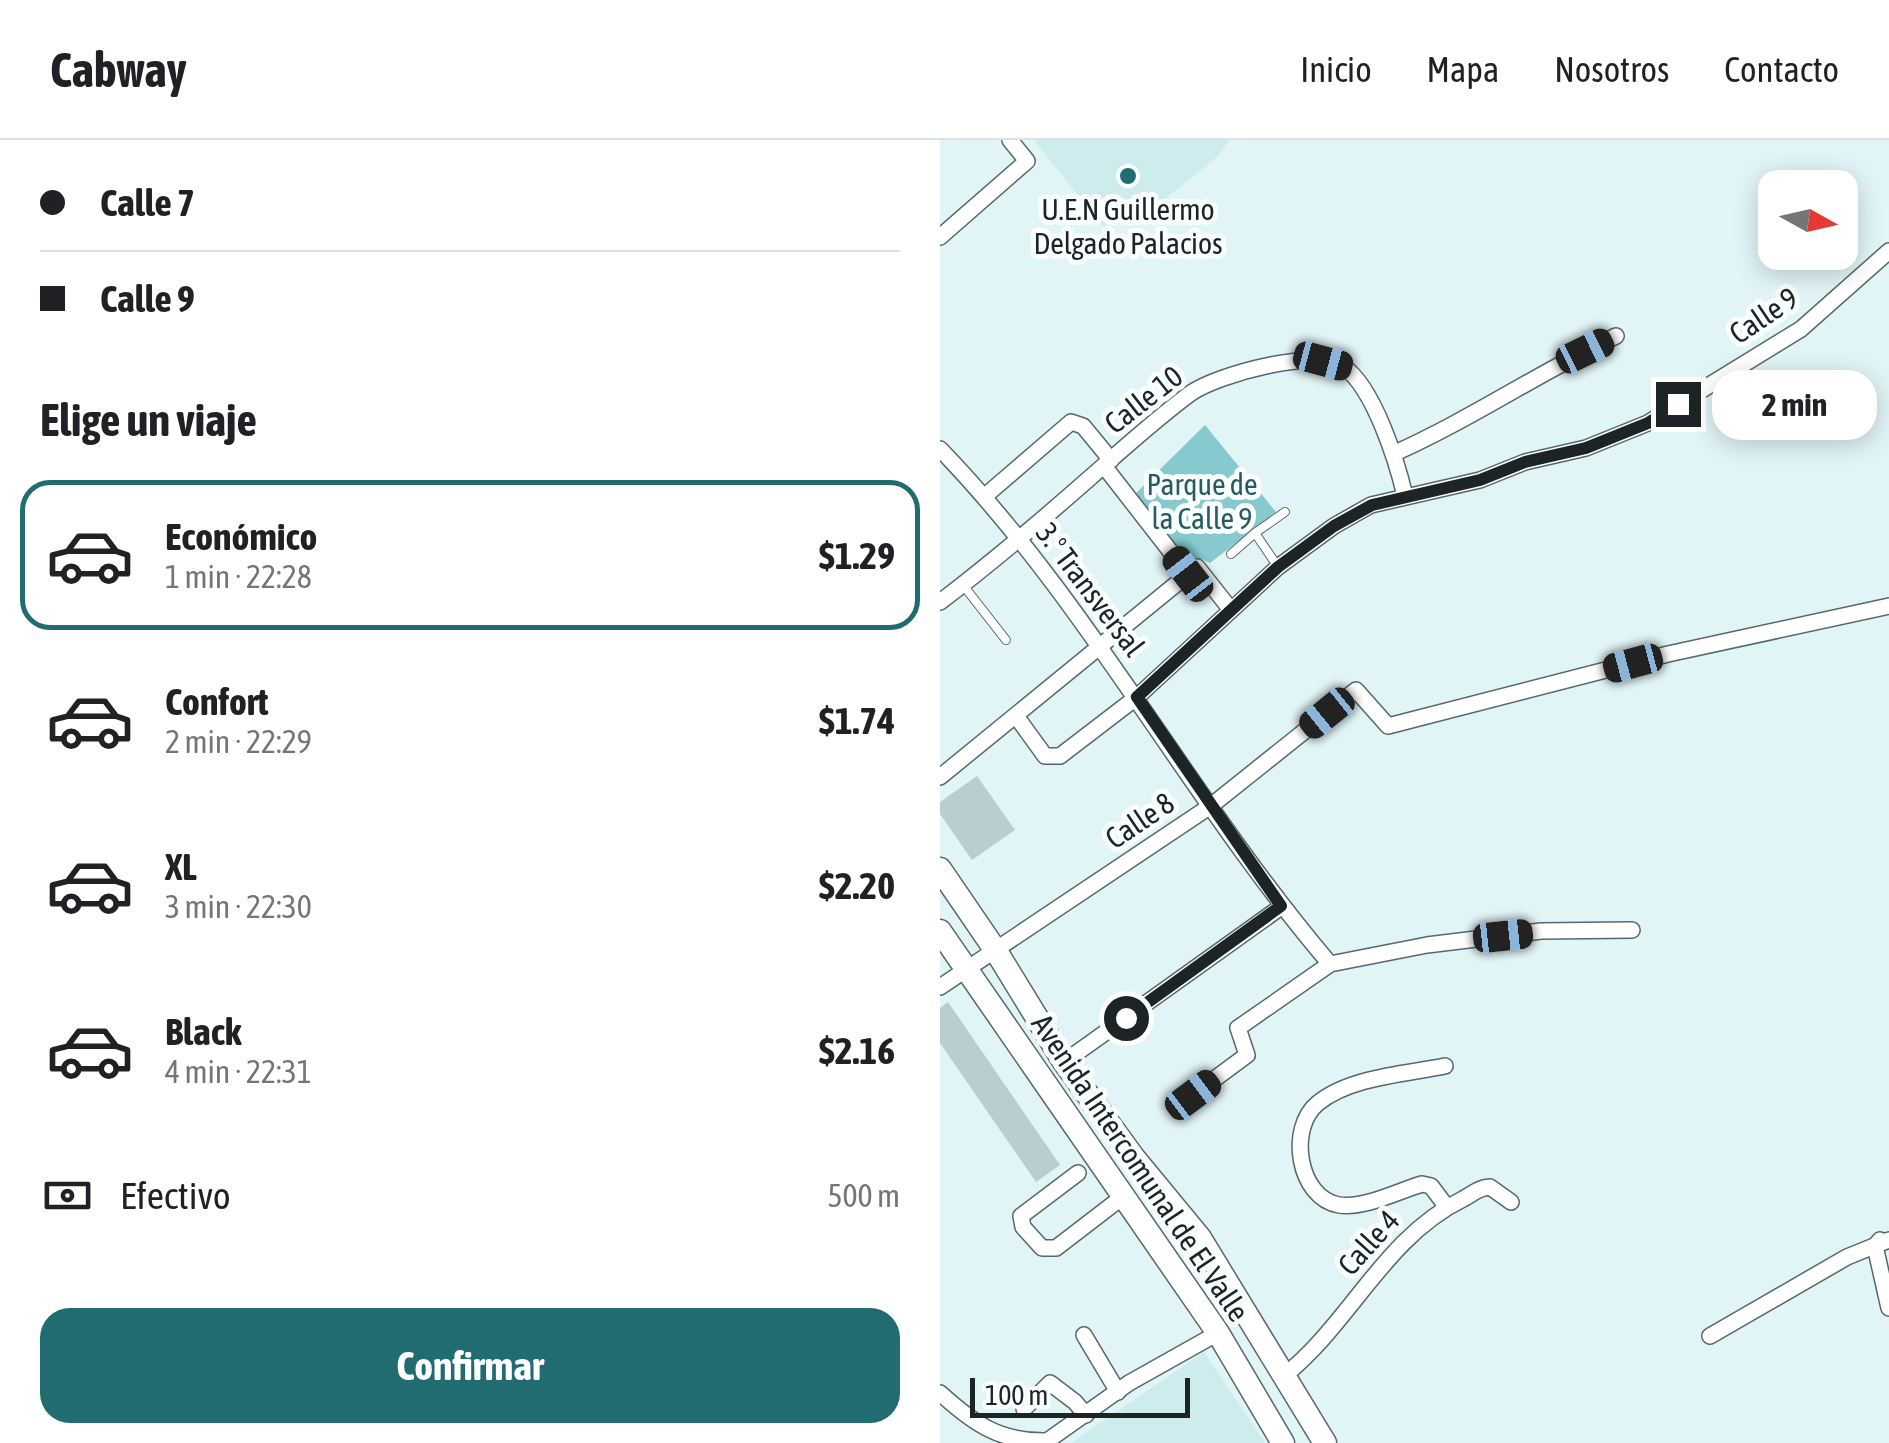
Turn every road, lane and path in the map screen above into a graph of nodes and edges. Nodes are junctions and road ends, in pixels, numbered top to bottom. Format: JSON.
{"nodes":[{"id":1,"x":1010,"y":140,"type":"edge"},
{"id":2,"x":940,"y":237,"type":"edge"},
{"id":3,"x":1889,"y":251,"type":"edge"},
{"id":4,"x":1616,"y":336,"type":"dead end"},
{"id":5,"x":940,"y":449,"type":"edge"},
{"id":6,"x":1395,"y":453,"type":"junction"},
{"id":7,"x":1107,"y":463,"type":"junction"},
{"id":8,"x":986,"y":496,"type":"junction"},
{"id":9,"x":1405,"y":496,"type":"junction"},
{"id":10,"x":1285,"y":512,"type":"dead end"},
{"id":11,"x":1255,"y":533,"type":"junction"},
{"id":12,"x":1018,"y":540,"type":"junction"},
{"id":13,"x":1231,"y":554,"type":"dead end"},
{"id":14,"x":1278,"y":567,"type":"junction"},
{"id":15,"x":1188,"y":574,"type":"junction"},
{"id":16,"x":963,"y":585,"type":"junction"},
{"id":17,"x":940,"y":602,"type":"edge"},
{"id":18,"x":1889,"y":606,"type":"edge"},
{"id":19,"x":1230,"y":610,"type":"junction"},
{"id":20,"x":1006,"y":640,"type":"dead end"},
{"id":21,"x":1100,"y":646,"type":"junction"},
{"id":22,"x":1137,"y":697,"type":"junction"},
{"id":23,"x":1016,"y":716,"type":"junction"},
{"id":24,"x":940,"y":776,"type":"edge"},
{"id":25,"x":1212,"y":805,"type":"junction"},
{"id":26,"x":940,"y":870,"type":"edge"},
{"id":27,"x":1281,"y":906,"type":"junction"},
{"id":28,"x":1632,"y":930,"type":"dead end"},
{"id":29,"x":940,"y":931,"type":"edge"},
{"id":30,"x":996,"y":952,"type":"junction"},
{"id":31,"x":1330,"y":964,"type":"junction"},
{"id":32,"x":967,"y":971,"type":"junction"},
{"id":33,"x":940,"y":987,"type":"edge"},
{"id":34,"x":1064,"y":1062,"type":"junction"},
{"id":35,"x":1444,"y":1066,"type":"dead end"},
{"id":36,"x":1193,"y":1095,"type":"dead end"},
{"id":37,"x":1078,"y":1173,"type":"dead end"},
{"id":38,"x":1125,"y":1195,"type":"junction"},
{"id":39,"x":1511,"y":1202,"type":"dead end"},
{"id":40,"x":1446,"y":1206,"type":"junction"},
{"id":41,"x":1889,"y":1231,"type":"edge"},
{"id":42,"x":1882,"y":1243,"type":"edge"},
{"id":43,"x":1889,"y":1308,"type":"edge"},
{"id":44,"x":1218,"y":1333,"type":"junction"},
{"id":45,"x":1084,"y":1335,"type":"dead end"},
{"id":46,"x":1710,"y":1336,"type":"dead end"},
{"id":47,"x":1286,"y":1375,"type":"junction"},
{"id":48,"x":1118,"y":1392,"type":"junction"},
{"id":49,"x":940,"y":1393,"type":"edge"},
{"id":50,"x":1024,"y":1410,"type":"dead end"},
{"id":51,"x":1086,"y":1415,"type":"junction"},
{"id":52,"x":1048,"y":1442,"type":"edge"},
{"id":53,"x":1283,"y":1443,"type":"edge"},
{"id":54,"x":1325,"y":1443,"type":"edge"}],
"edges":[{"from":1,"to":2,"type":"street"},
{"from":3,"to":9,"type":"street","name":"Calle 9"},
{"from":4,"to":6,"type":"street"},
{"from":5,"to":8,"type":"street","name":"3.° Transversal"},
{"from":6,"to":7,"type":"street","name":"Calle 10"},
{"from":6,"to":9,"type":"street","name":"Calle 10"},
{"from":7,"to":8,"type":"street"},
{"from":7,"to":12,"type":"street","name":"Calle 10"},
{"from":7,"to":15,"type":"street"},
{"from":8,"to":12,"type":"street","name":"3.° Transversal"},
{"from":9,"to":14,"type":"street","name":"Calle 9"},
{"from":10,"to":11,"type":"lane"},
{"from":11,"to":13,"type":"lane"},
{"from":11,"to":14,"type":"lane"},
{"from":12,"to":16,"type":"street","name":"Calle 10"},
{"from":12,"to":21,"type":"street","name":"3.° Transversal"},
{"from":14,"to":19,"type":"street","name":"Calle 9"},
{"from":15,"to":19,"type":"street"},
{"from":15,"to":21,"type":"street"},
{"from":16,"to":17,"type":"street","name":"Calle 10"},
{"from":16,"to":20,"type":"lane"},
{"from":18,"to":25,"type":"street","name":"Calle 8"},
{"from":19,"to":22,"type":"street","name":"Calle 9"},
{"from":21,"to":22,"type":"street","name":"3.° Transversal"},
{"from":21,"to":23,"type":"street"},
{"from":22,"to":23,"type":"street","name":"Calle 9"},
{"from":22,"to":25,"type":"street","name":"3.° Transversal"},
{"from":23,"to":24,"type":"street"},
{"from":25,"to":27,"type":"street","name":"3.° Transversal"},
{"from":25,"to":30,"type":"street","name":"Calle 8"},
{"from":26,"to":30,"type":"main road","name":"Avenida Intercomunal de El Valle"},
{"from":27,"to":31,"type":"street","name":"3.° Transversal"},
{"from":27,"to":34,"type":"street"},
{"from":28,"to":31,"type":"street"},
{"from":29,"to":32,"type":"main road","name":"Avenida Intercomunal de El Valle"},
{"from":30,"to":32,"type":"street","name":"Calle 8"},
{"from":30,"to":34,"type":"main road","name":"Avenida Intercomunal de El Valle"},
{"from":31,"to":36,"type":"street"},
{"from":32,"to":33,"type":"street"},
{"from":32,"to":38,"type":"main road","name":"Avenida Intercomunal de El Valle"},
{"from":34,"to":47,"type":"main road","name":"Avenida Intercomunal de El Valle"},
{"from":35,"to":40,"type":"street"},
{"from":37,"to":38,"type":"street"},
{"from":38,"to":44,"type":"main road","name":"Avenida Intercomunal de El Valle"},
{"from":39,"to":40,"type":"street","name":"Calle 4"},
{"from":40,"to":47,"type":"street","name":"Calle 4"},
{"from":41,"to":42,"type":"street"},
{"from":42,"to":43,"type":"street"},
{"from":42,"to":46,"type":"street"},
{"from":44,"to":48,"type":"street"},
{"from":44,"to":53,"type":"main road","name":"Avenida Intercomunal de El Valle"},
{"from":45,"to":48,"type":"street"},
{"from":47,"to":54,"type":"main road","name":"Avenida Intercomunal de El Valle"},
{"from":48,"to":51,"type":"street"},
{"from":49,"to":52,"type":"street"},
{"from":50,"to":51,"type":"street"},
{"from":51,"to":52,"type":"street"}]}
